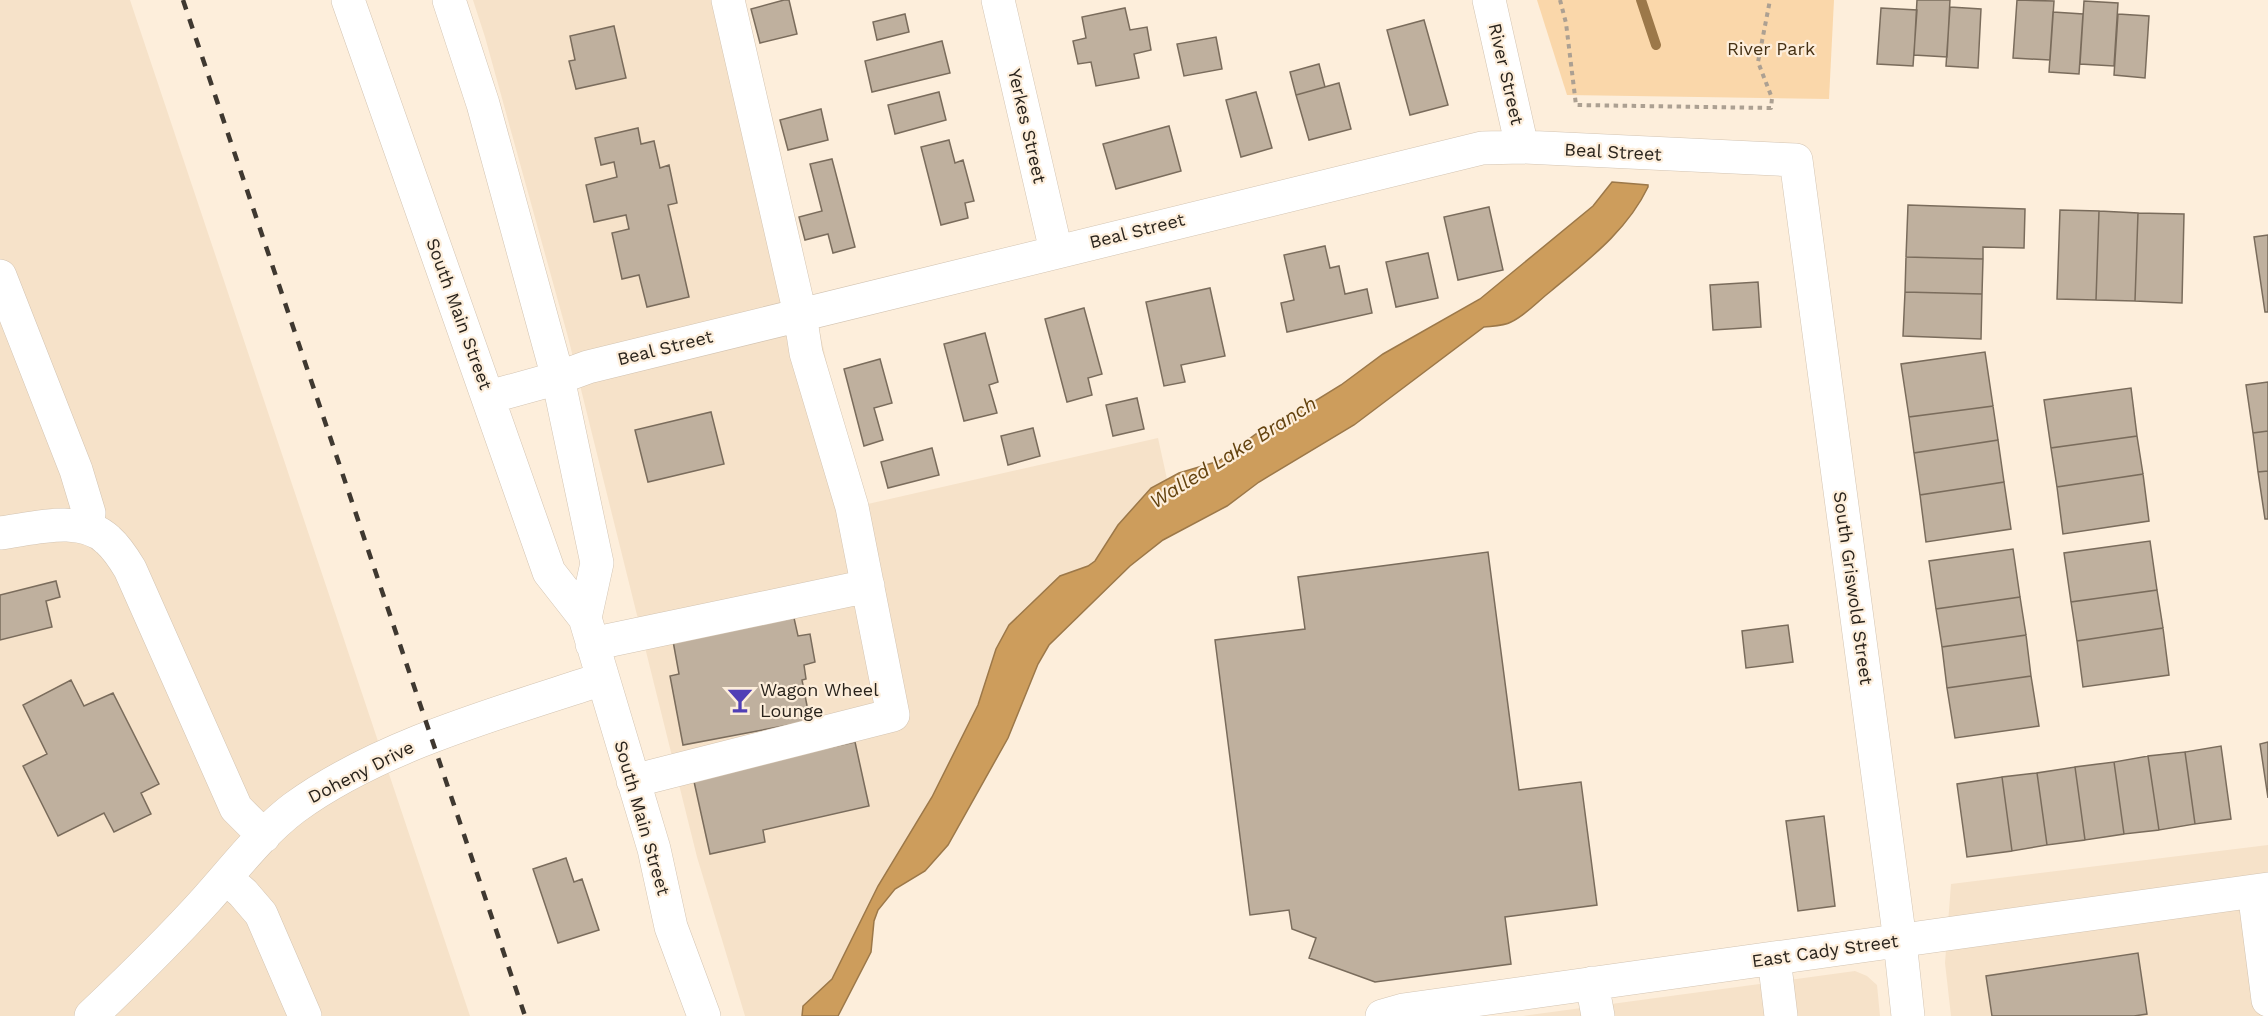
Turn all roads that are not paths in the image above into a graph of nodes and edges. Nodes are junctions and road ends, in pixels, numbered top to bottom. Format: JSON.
{"nodes":[{"id":1,"x":348,"y":0,"type":"edge"},
{"id":2,"x":449,"y":0,"type":"edge"},
{"id":3,"x":728,"y":0,"type":"edge"},
{"id":4,"x":998,"y":0,"type":"edge"},
{"id":5,"x":1489,"y":0,"type":"edge"},
{"id":6,"x":1522,"y":147,"type":"junction"},
{"id":7,"x":1796,"y":160,"type":"joint"},
{"id":8,"x":1056,"y":251,"type":"junction"},
{"id":9,"x":0,"y":276,"type":"edge"},
{"id":10,"x":800,"y":314,"type":"junction"},
{"id":11,"x":558,"y":378,"type":"junction"},
{"id":12,"x":489,"y":397,"type":"junction"},
{"id":13,"x":87,"y":528,"type":"junction"},
{"id":14,"x":0,"y":533,"type":"edge"},
{"id":15,"x":868,"y":586,"type":"junction"},
{"id":16,"x":589,"y":631,"type":"junction"},
{"id":17,"x":602,"y":679,"type":"junction"},
{"id":18,"x":633,"y":780,"type":"junction"},
{"id":19,"x":264,"y":836,"type":"junction"},
{"id":20,"x":226,"y":878,"type":"junction"},
{"id":21,"x":2261,"y":890,"type":"edge"},
{"id":22,"x":1900,"y":941,"type":"junction"},
{"id":23,"x":1774,"y":958,"type":"junction"},
{"id":24,"x":1592,"y":983,"type":"junction"},
{"id":25,"x":2268,"y":1000,"type":"edge"},
{"id":26,"x":91,"y":1016,"type":"edge"},
{"id":27,"x":305,"y":1016,"type":"edge"},
{"id":28,"x":704,"y":1016,"type":"edge"},
{"id":29,"x":1382,"y":1016,"type":"edge"},
{"id":30,"x":1598,"y":1016,"type":"edge"},
{"id":31,"x":1781,"y":1016,"type":"edge"},
{"id":32,"x":1908,"y":1016,"type":"edge"}],
"edges":[{"from":1,"to":12,"type":"street","name":"South Main Street"},
{"from":2,"to":11,"type":"street","name":"South Main Street"},
{"from":3,"to":10,"type":"street"},
{"from":4,"to":8,"type":"street","name":"Yerkes Street"},
{"from":5,"to":6,"type":"street","name":"River Street"},
{"from":6,"to":7,"type":"street","name":"Beal Street"},
{"from":6,"to":8,"type":"street","name":"Beal Street"},
{"from":7,"to":22,"type":"street","name":"South Griswold Street"},
{"from":8,"to":10,"type":"street","name":"Beal Street"},
{"from":9,"to":13,"type":"street"},
{"from":10,"to":11,"type":"street","name":"Beal Street"},
{"from":10,"to":15,"type":"street"},
{"from":11,"to":12,"type":"street","name":"Beal Street"},
{"from":11,"to":16,"type":"street","name":"South Main Street"},
{"from":12,"to":16,"type":"street","name":"South Main Street"},
{"from":13,"to":14,"type":"street"},
{"from":13,"to":19,"type":"street"},
{"from":15,"to":16,"type":"street"},
{"from":15,"to":18,"type":"street"},
{"from":16,"to":17,"type":"street","name":"South Main Street"},
{"from":17,"to":18,"type":"street","name":"South Main Street"},
{"from":17,"to":19,"type":"street","name":"Doheny Drive"},
{"from":18,"to":28,"type":"street","name":"South Main Street"},
{"from":19,"to":20,"type":"street","name":"Doheny Drive"},
{"from":20,"to":26,"type":"street","name":"Doheny Drive"},
{"from":20,"to":27,"type":"street"},
{"from":21,"to":22,"type":"street","name":"East Cady Street"},
{"from":21,"to":25,"type":"street"},
{"from":22,"to":23,"type":"street","name":"East Cady Street"},
{"from":22,"to":32,"type":"street","name":"South Griswold Street"},
{"from":23,"to":24,"type":"street","name":"East Cady Street"},
{"from":23,"to":31,"type":"street"},
{"from":24,"to":29,"type":"street","name":"East Cady Street"},
{"from":24,"to":30,"type":"street"}]}
